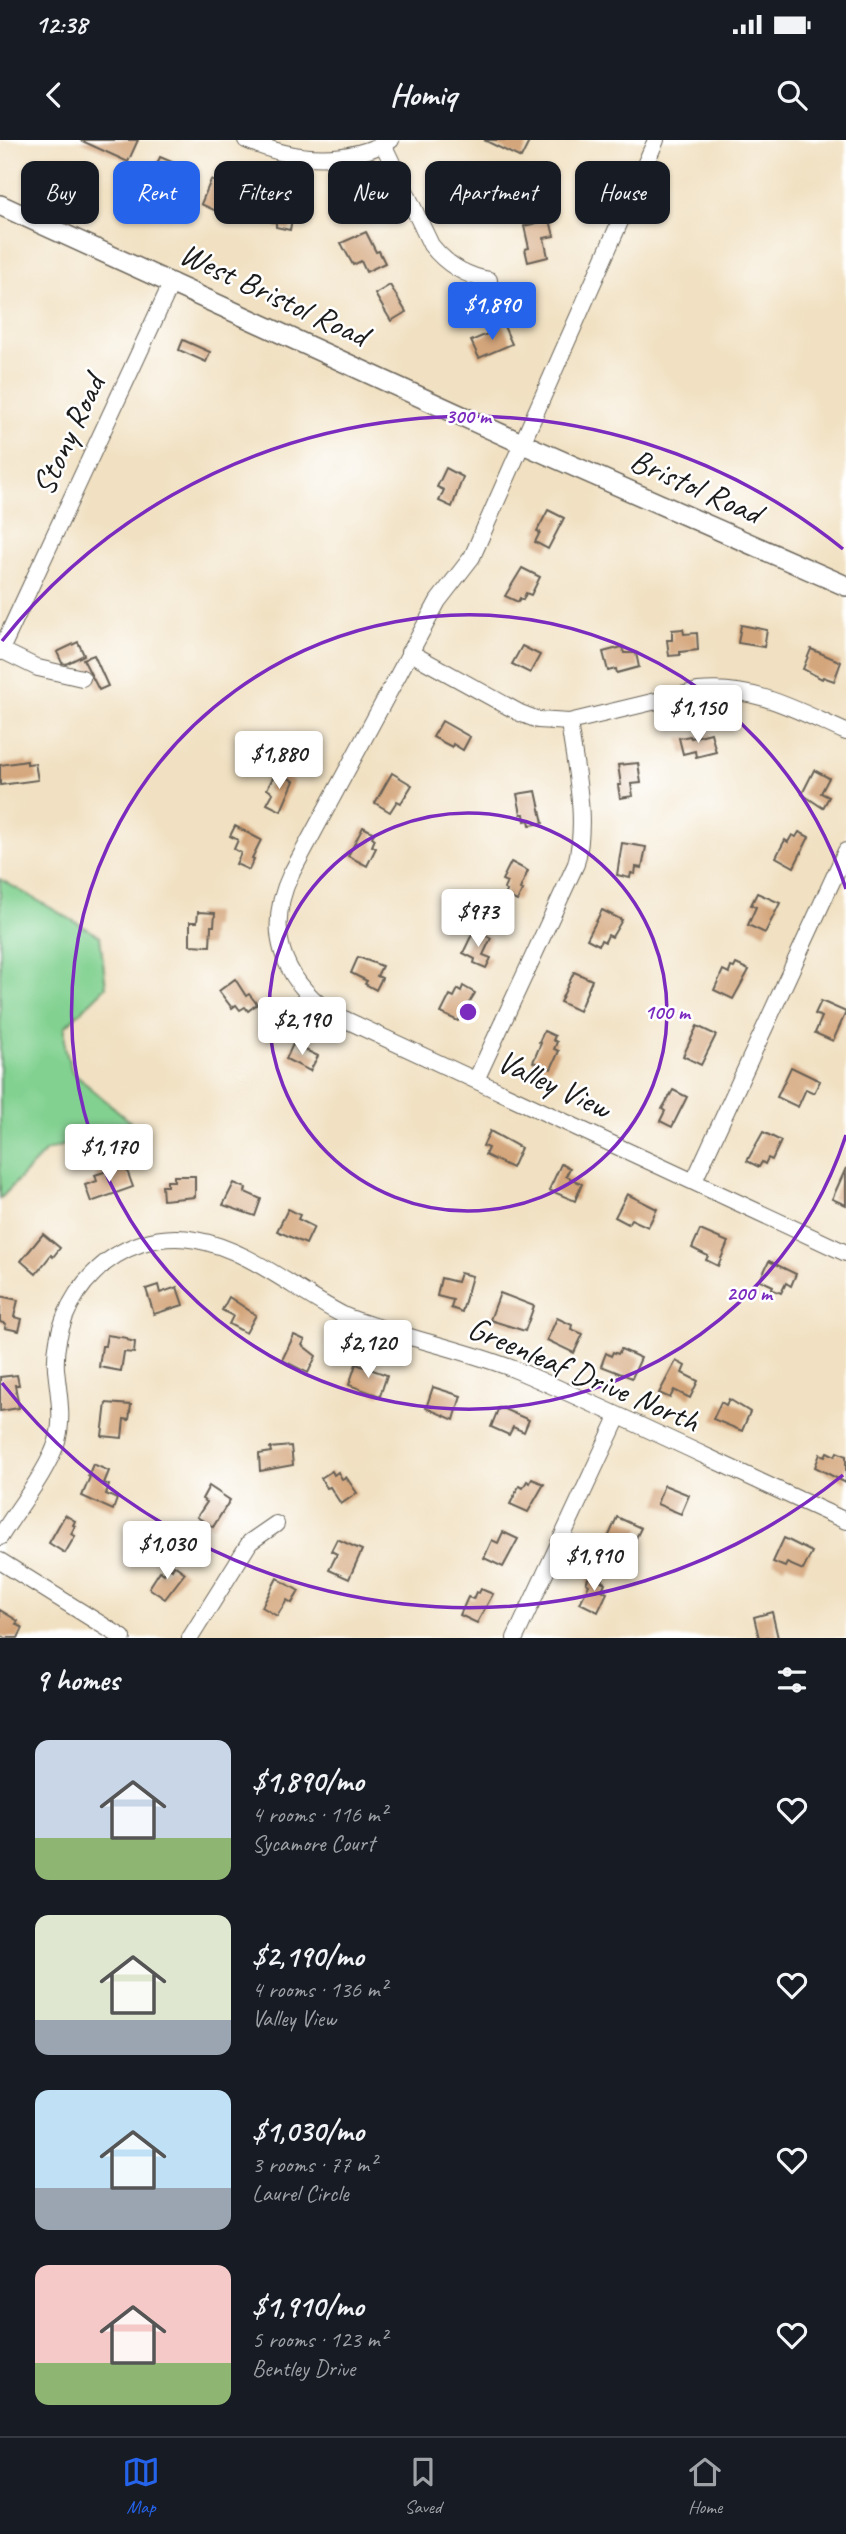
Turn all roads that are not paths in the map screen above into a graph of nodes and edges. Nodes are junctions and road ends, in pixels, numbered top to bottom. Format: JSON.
{"nodes":[{"id":1,"x":246,"y":140,"type":"edge"},
{"id":2,"x":656,"y":140,"type":"edge"},
{"id":3,"x":387,"y":142,"type":"edge"},
{"id":4,"x":0,"y":205,"type":"edge"},
{"id":5,"x":489,"y":280,"type":"dead end"},
{"id":6,"x":172,"y":282,"type":"junction"},
{"id":7,"x":522,"y":443,"type":"junction"},
{"id":8,"x":846,"y":586,"type":"edge"},
{"id":9,"x":6,"y":630,"type":"edge"},
{"id":10,"x":1,"y":651,"type":"edge"},
{"id":11,"x":409,"y":652,"type":"junction"},
{"id":12,"x":82,"y":678,"type":"dead end"},
{"id":13,"x":569,"y":722,"type":"junction"},
{"id":14,"x":846,"y":732,"type":"edge"},
{"id":15,"x":846,"y":851,"type":"edge"},
{"id":16,"x":476,"y":1080,"type":"junction"},
{"id":17,"x":694,"y":1181,"type":"junction"},
{"id":18,"x":846,"y":1253,"type":"edge"},
{"id":19,"x":618,"y":1417,"type":"junction"},
{"id":20,"x":846,"y":1521,"type":"edge"},
{"id":21,"x":275,"y":1524,"type":"dead end"},
{"id":22,"x":0,"y":1537,"type":"edge"},
{"id":23,"x":0,"y":1560,"type":"edge"},
{"id":24,"x":123,"y":1638,"type":"edge"},
{"id":25,"x":190,"y":1638,"type":"edge"},
{"id":26,"x":515,"y":1638,"type":"edge"}],
"edges":[{"from":1,"to":3,"type":"street"},
{"from":2,"to":7,"type":"street","name":"Valley View"},
{"from":3,"to":5,"type":"street"},
{"from":4,"to":6,"type":"main road","name":"West Bristol Road"},
{"from":6,"to":7,"type":"main road","name":"West Bristol Road"},
{"from":6,"to":9,"type":"street","name":"Stony Road"},
{"from":7,"to":8,"type":"main road","name":"Bristol Road"},
{"from":7,"to":11,"type":"street","name":"Valley View"},
{"from":9,"to":10,"type":"street","name":"Stony Road"},
{"from":10,"to":12,"type":"street"},
{"from":11,"to":13,"type":"street"},
{"from":11,"to":16,"type":"street","name":"Valley View"},
{"from":13,"to":14,"type":"street"},
{"from":13,"to":16,"type":"street"},
{"from":15,"to":17,"type":"street"},
{"from":16,"to":17,"type":"street","name":"Valley View"},
{"from":17,"to":18,"type":"street","name":"Valley View"},
{"from":19,"to":20,"type":"street","name":"Greenleaf Drive North"},
{"from":19,"to":22,"type":"street","name":"Greenleaf Drive North"},
{"from":19,"to":26,"type":"street"},
{"from":21,"to":25,"type":"street"},
{"from":23,"to":24,"type":"street"}]}
